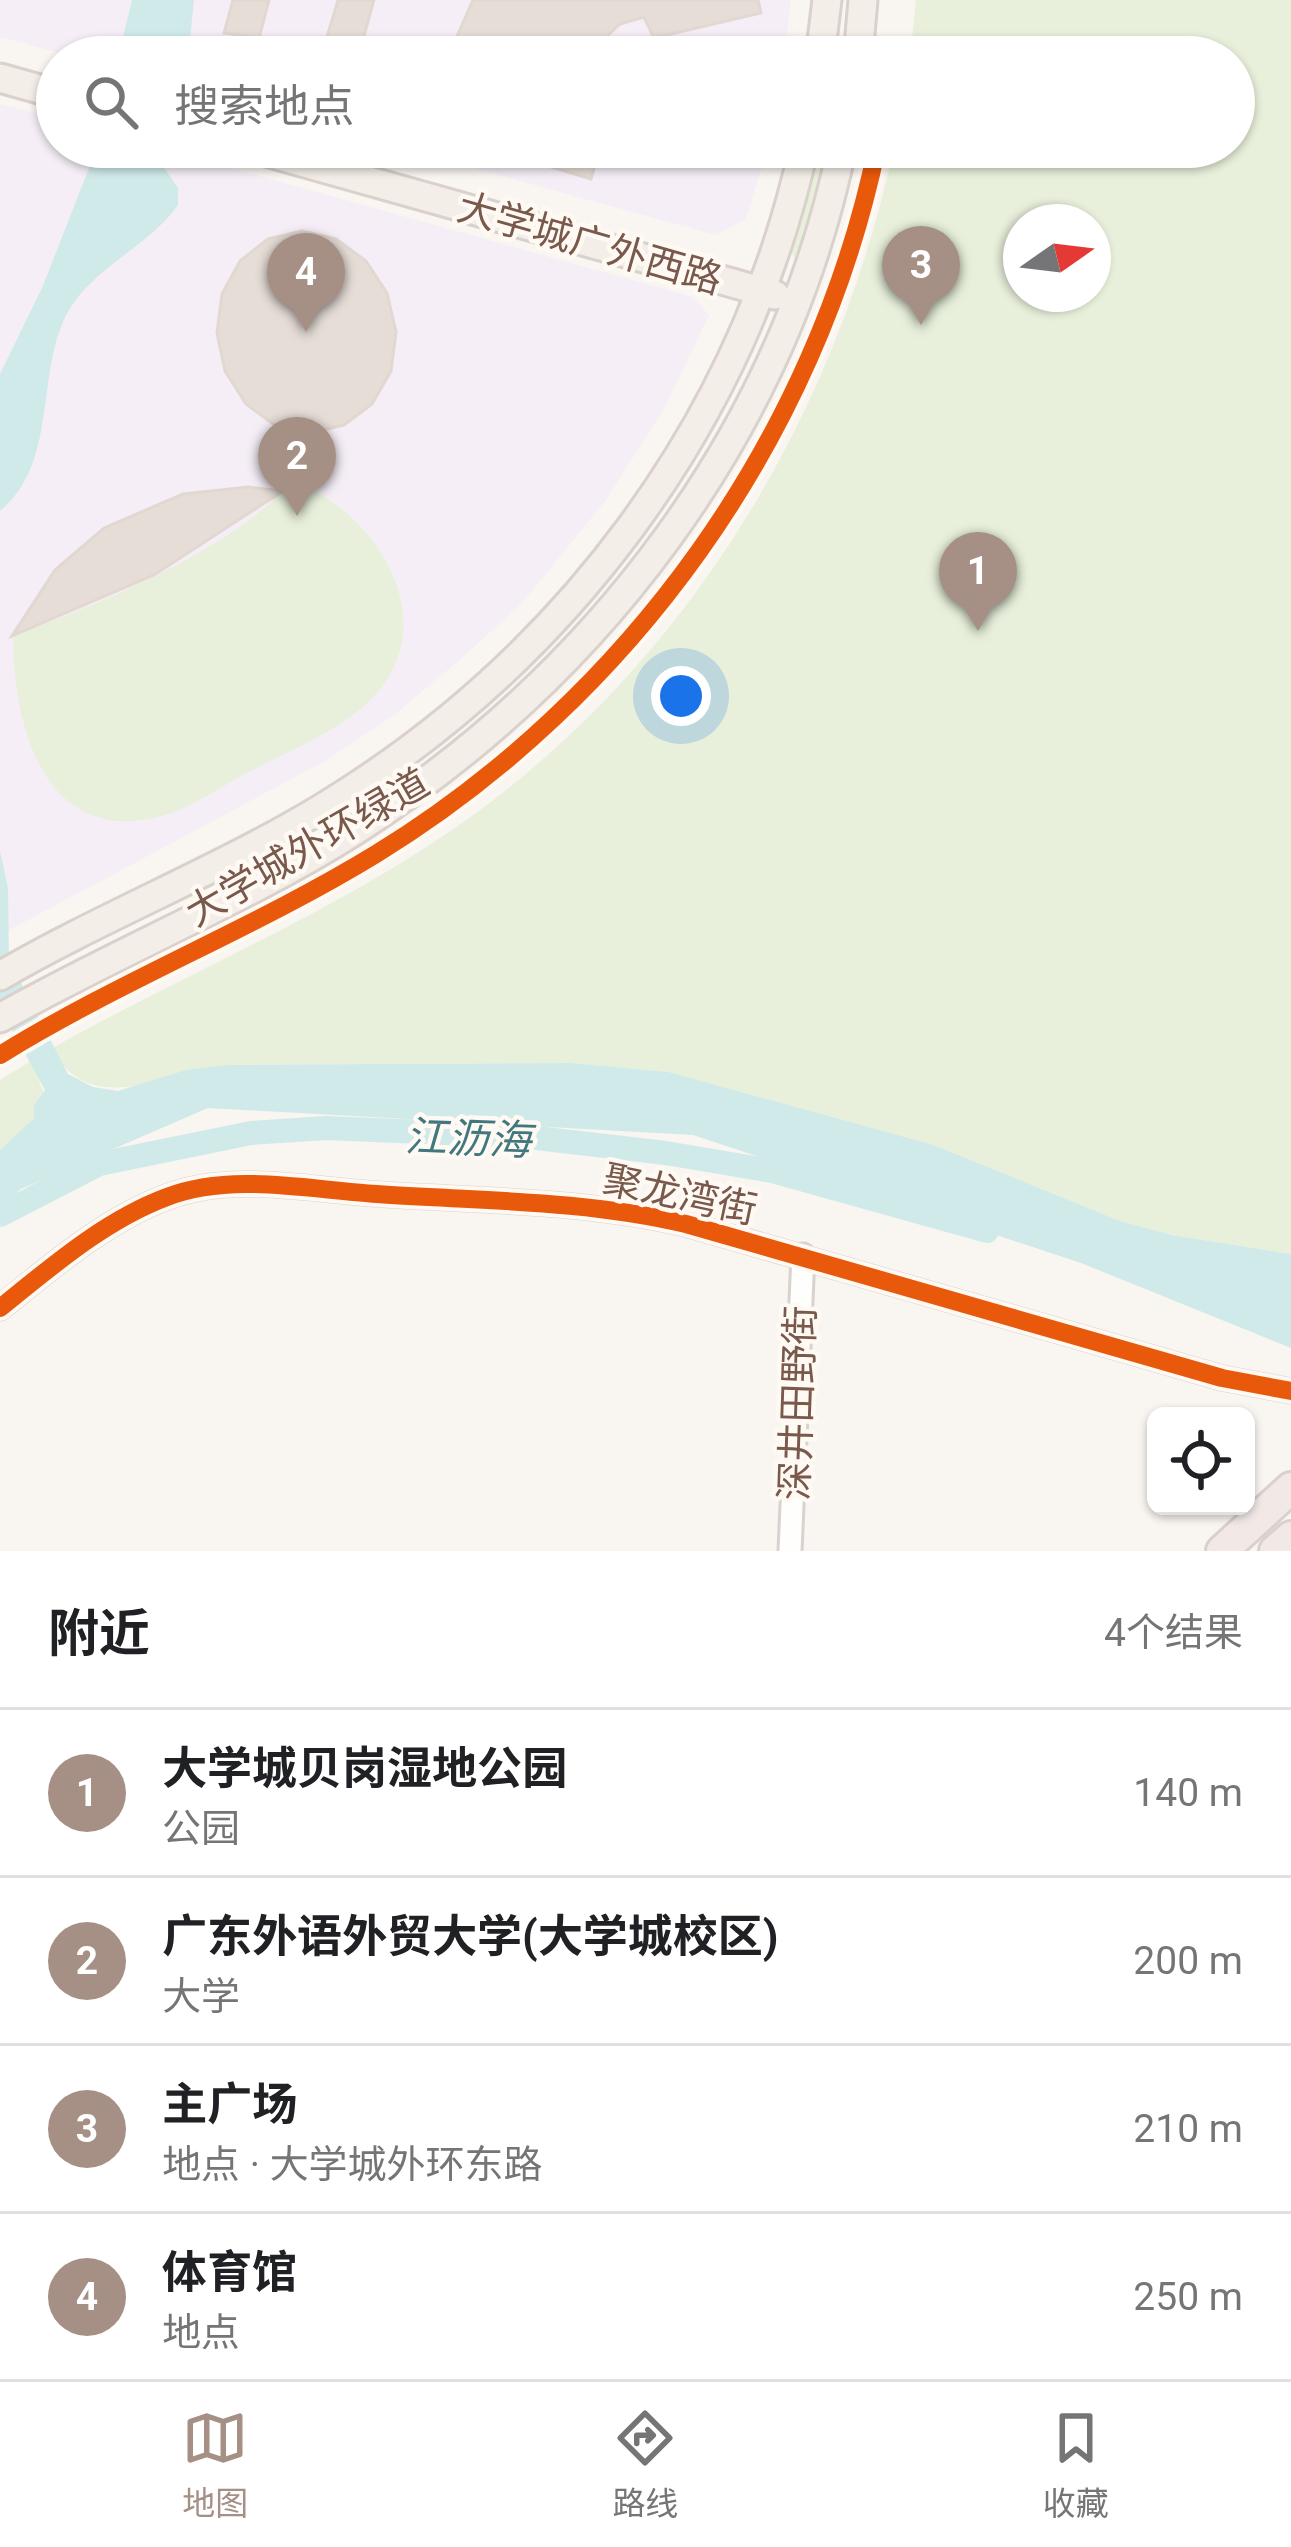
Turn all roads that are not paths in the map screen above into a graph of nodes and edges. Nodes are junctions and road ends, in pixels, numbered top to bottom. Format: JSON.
{"nodes":[{"id":1,"x":827,"y":0,"type":"edge"},
{"id":2,"x":863,"y":0,"type":"edge"},
{"id":3,"x":823,"y":36,"type":"edge"},
{"id":4,"x":860,"y":36,"type":"edge"},
{"id":5,"x":0,"y":62,"type":"edge"},
{"id":6,"x":36,"y":71,"type":"edge"},
{"id":7,"x":0,"y":78,"type":"edge"},
{"id":8,"x":36,"y":88,"type":"edge"},
{"id":9,"x":327,"y":168,"type":"edge"},
{"id":10,"x":376,"y":168,"type":"edge"},
{"id":11,"x":798,"y":168,"type":"edge"},
{"id":12,"x":836,"y":168,"type":"edge"},
{"id":13,"x":762,"y":283,"type":"junction"},
{"id":14,"x":798,"y":293,"type":"junction"},
{"id":15,"x":0,"y":976,"type":"edge"},
{"id":16,"x":0,"y":1018,"type":"edge"},
{"id":17,"x":803,"y":1255,"type":"junction"},
{"id":18,"x":0,"y":1308,"type":"edge"},
{"id":19,"x":1291,"y":1390,"type":"edge"},
{"id":20,"x":1291,"y":1488,"type":"edge"},
{"id":21,"x":1291,"y":1537,"type":"edge"},
{"id":22,"x":790,"y":1551,"type":"edge"},
{"id":23,"x":1222,"y":1551,"type":"edge"},
{"id":24,"x":1275,"y":1551,"type":"edge"}],
"edges":[{"from":1,"to":3,"type":"main road"},
{"from":2,"to":4,"type":"main road"},
{"from":5,"to":6,"type":"main road"},
{"from":7,"to":8,"type":"main road"},
{"from":9,"to":13,"type":"main road","name":"大学城广外西路"},
{"from":10,"to":13,"type":"main road","name":"大学城广外西路"},
{"from":11,"to":13,"type":"main road"},
{"from":12,"to":14,"type":"main road"},
{"from":13,"to":14,"type":"main road","name":"大学城广外西路"},
{"from":13,"to":15,"type":"main road"},
{"from":14,"to":16,"type":"main road"},
{"from":17,"to":18,"type":"street","name":"聚龙湾街"},
{"from":17,"to":19,"type":"street","name":"聚龙湾街"},
{"from":17,"to":22,"type":"street","name":"深井田野街"},
{"from":20,"to":23,"type":"highway"},
{"from":21,"to":24,"type":"highway"}]}
